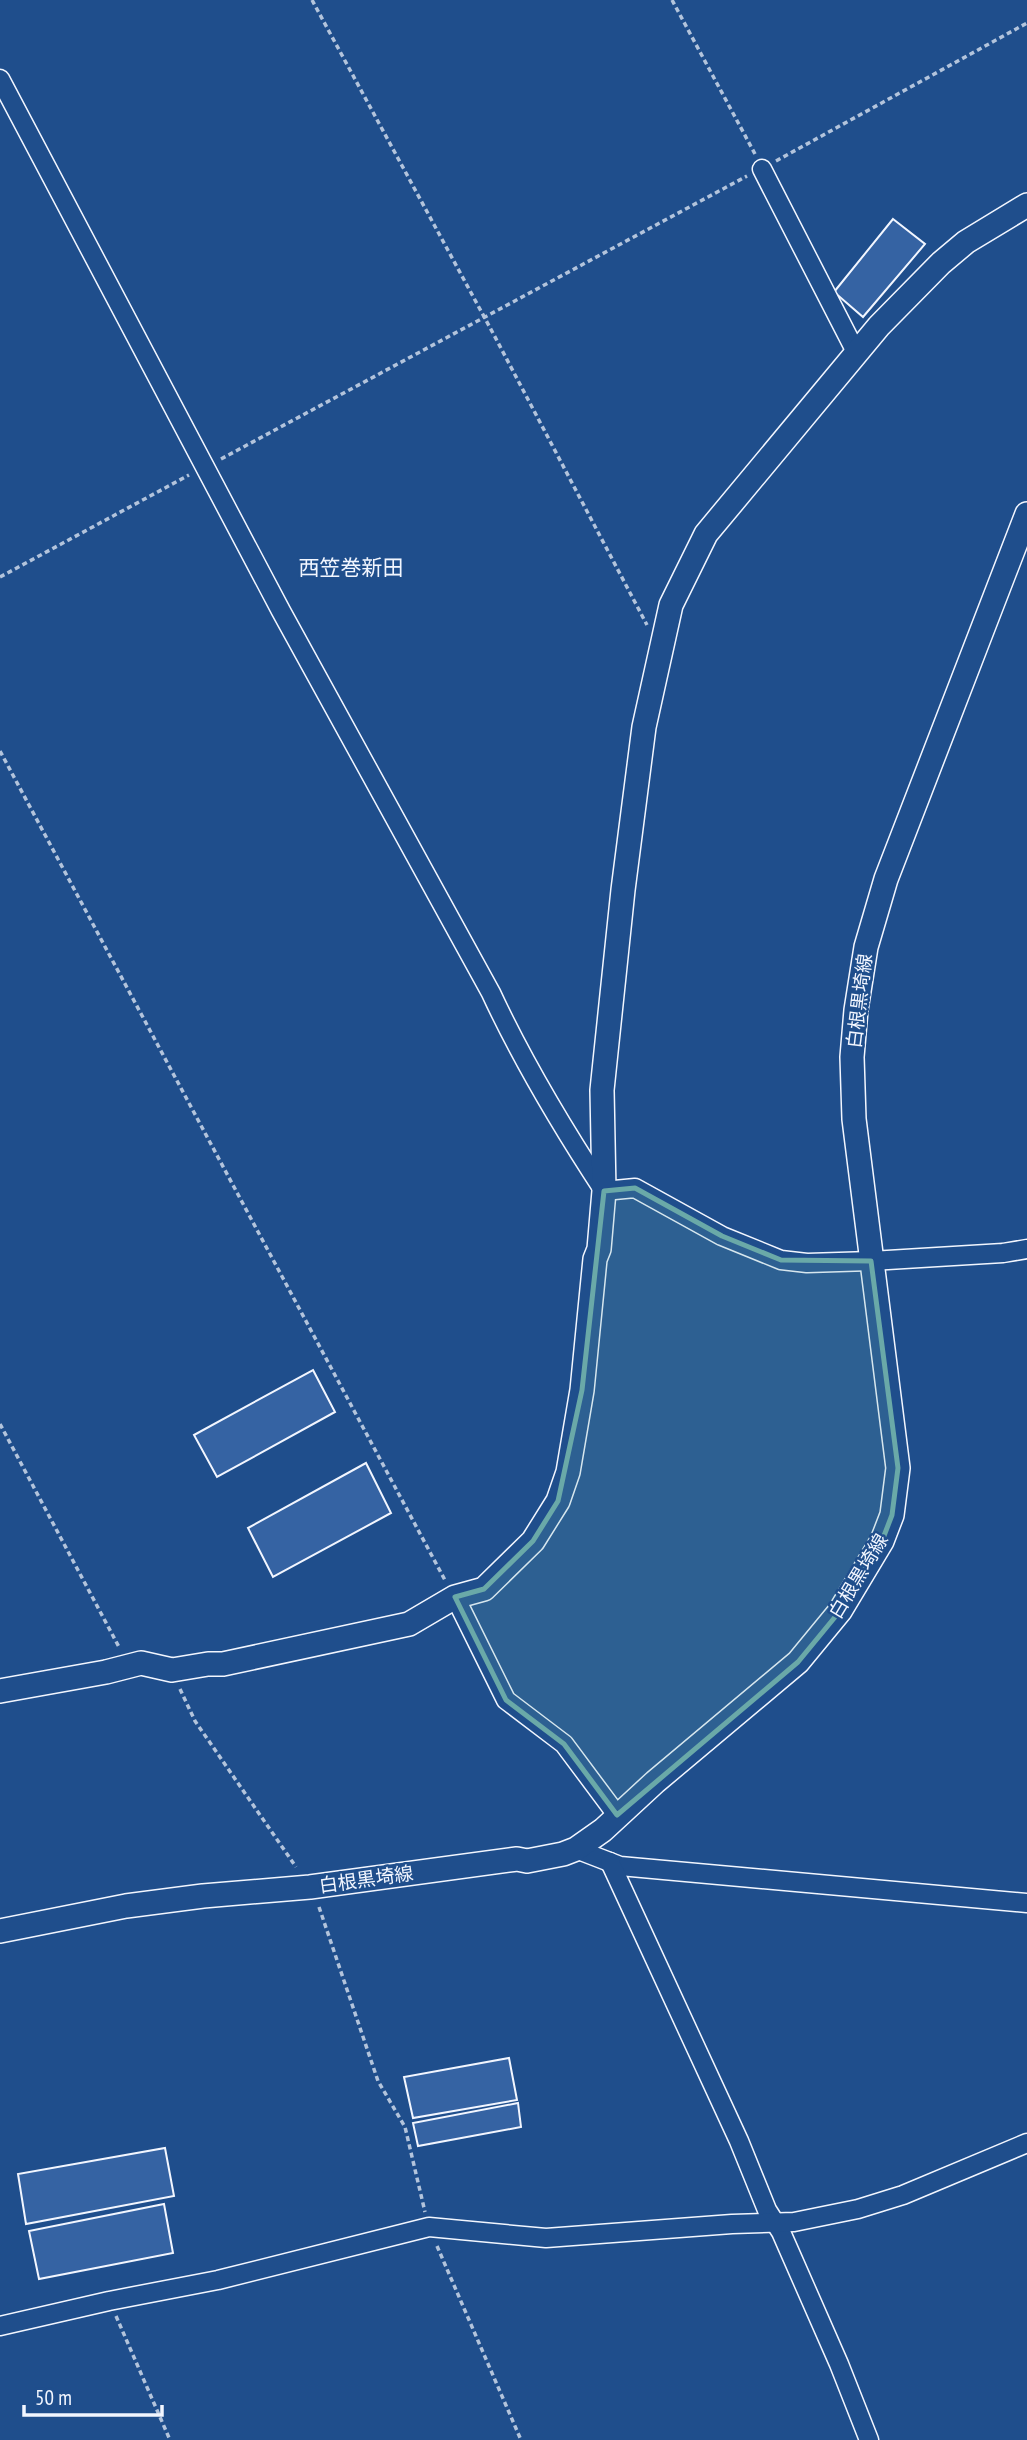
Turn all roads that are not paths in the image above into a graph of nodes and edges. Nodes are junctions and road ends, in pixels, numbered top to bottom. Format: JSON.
{"nodes":[{"id":1,"x":0,"y":79,"type":"edge"},
{"id":2,"x":762,"y":169,"type":"road end"},
{"id":3,"x":1027,"y":205,"type":"edge"},
{"id":4,"x":857,"y":354,"type":"junction"},
{"id":5,"x":1027,"y":514,"type":"edge"},
{"id":6,"x":604,"y":1191,"type":"junction"},
{"id":7,"x":1027,"y":1249,"type":"edge"},
{"id":8,"x":871,"y":1261,"type":"junction"},
{"id":9,"x":455,"y":1597,"type":"junction"},
{"id":10,"x":0,"y":1691,"type":"edge"},
{"id":11,"x":617,"y":1815,"type":"junction"},
{"id":12,"x":576,"y":1849,"type":"junction"},
{"id":13,"x":610,"y":1862,"type":"junction"},
{"id":14,"x":1027,"y":1903,"type":"edge"},
{"id":15,"x":0,"y":1931,"type":"edge"},
{"id":16,"x":1027,"y":2143,"type":"edge"},
{"id":17,"x":775,"y":2223,"type":"junction"},
{"id":18,"x":0,"y":2326,"type":"edge"},
{"id":19,"x":869,"y":2440,"type":"edge"}],
"edges":[{"from":1,"to":6,"type":"street"},
{"from":2,"to":4,"type":"street"},
{"from":3,"to":4,"type":"main road"},
{"from":4,"to":6,"type":"main road"},
{"from":5,"to":8,"type":"main road","name":"白根黒埼線"},
{"from":6,"to":8,"type":"street"},
{"from":6,"to":9,"type":"main road"},
{"from":7,"to":8,"type":"street"},
{"from":8,"to":11,"type":"main road","name":"白根黒埼線"},
{"from":9,"to":10,"type":"main road"},
{"from":9,"to":11,"type":"street"},
{"from":11,"to":12,"type":"main road","name":"白根黒埼線"},
{"from":12,"to":13,"type":"street"},
{"from":12,"to":15,"type":"main road","name":"白根黒埼線"},
{"from":13,"to":14,"type":"street"},
{"from":13,"to":17,"type":"street"},
{"from":16,"to":17,"type":"street"},
{"from":17,"to":18,"type":"street"},
{"from":17,"to":19,"type":"street"}]}
